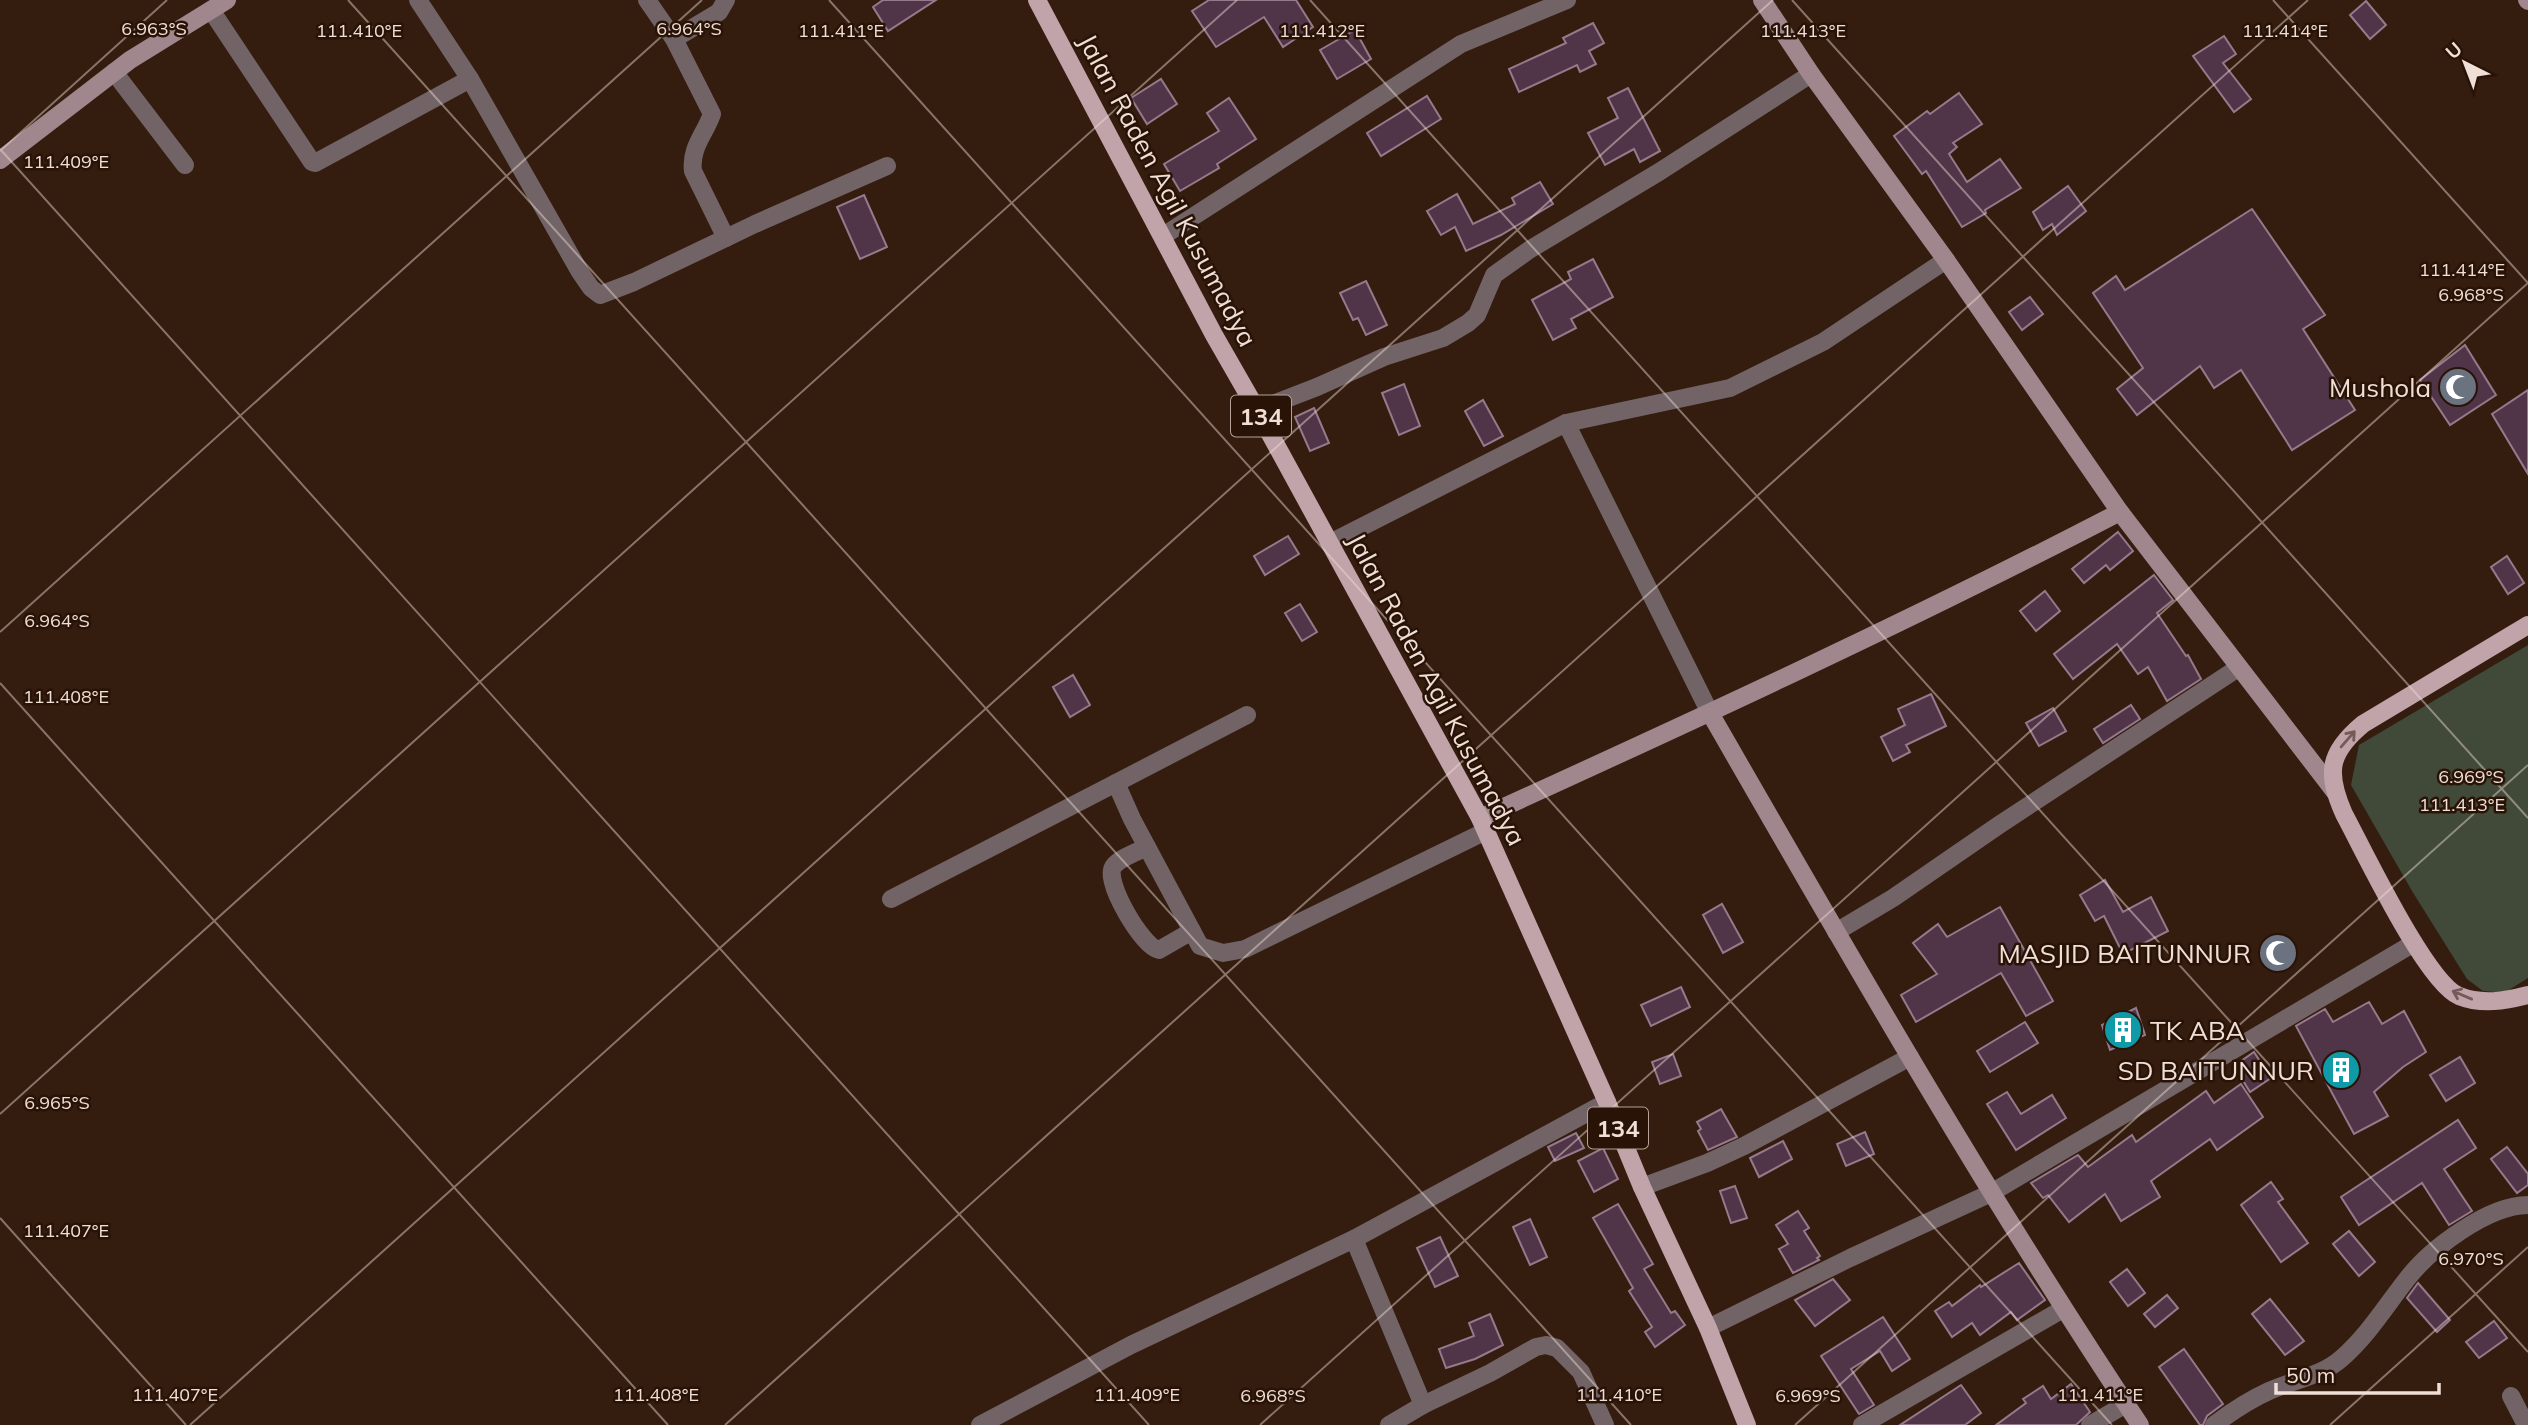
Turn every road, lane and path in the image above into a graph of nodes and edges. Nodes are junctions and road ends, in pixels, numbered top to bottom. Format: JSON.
{"nodes":[{"id":1,"x":227,"y":0,"type":"edge"},
{"id":2,"x":418,"y":0,"type":"edge"},
{"id":3,"x":647,"y":0,"type":"edge"},
{"id":4,"x":726,"y":0,"type":"edge"},
{"id":5,"x":1037,"y":0,"type":"edge"},
{"id":6,"x":1567,"y":0,"type":"edge"},
{"id":7,"x":1762,"y":0,"type":"edge"},
{"id":8,"x":211,"y":10,"type":"junction"},
{"id":9,"x":674,"y":39,"type":"junction"},
{"id":10,"x":114,"y":72,"type":"junction"},
{"id":11,"x":1811,"y":74,"type":"junction"},
{"id":12,"x":470,"y":79,"type":"junction"},
{"id":13,"x":0,"y":160,"type":"edge"},
{"id":14,"x":185,"y":165,"type":"dead end"},
{"id":15,"x":887,"y":166,"type":"dead end"},
{"id":16,"x":1163,"y":236,"type":"junction"},
{"id":17,"x":726,"y":238,"type":"junction"},
{"id":18,"x":1946,"y":260,"type":"junction"},
{"id":19,"x":1257,"y":410,"type":"junction"},
{"id":20,"x":1566,"y":422,"type":"junction"},
{"id":21,"x":2120,"y":512,"type":"junction"},
{"id":22,"x":1330,"y":543,"type":"junction"},
{"id":23,"x":2528,"y":625,"type":"edge"},
{"id":24,"x":2238,"y":668,"type":"junction"},
{"id":25,"x":1710,"y":713,"type":"junction"},
{"id":26,"x":1247,"y":715,"type":"dead end"},
{"id":27,"x":1116,"y":783,"type":"junction"},
{"id":28,"x":2335,"y":792,"type":"junction"},
{"id":29,"x":1483,"y":825,"type":"junction"},
{"id":30,"x":1147,"y":847,"type":"junction"},
{"id":31,"x":891,"y":898,"type":"dead end"},
{"id":32,"x":1192,"y":931,"type":"junction"},
{"id":33,"x":1836,"y":932,"type":"junction"},
{"id":34,"x":2414,"y":943,"type":"junction"},
{"id":35,"x":2528,"y":995,"type":"edge"},
{"id":36,"x":1910,"y":1058,"type":"junction"},
{"id":37,"x":1607,"y":1102,"type":"junction"},
{"id":38,"x":1642,"y":1186,"type":"junction"},
{"id":39,"x":1992,"y":1193,"type":"junction"},
{"id":40,"x":2528,"y":1205,"type":"edge"},
{"id":41,"x":1354,"y":1239,"type":"junction"},
{"id":42,"x":2063,"y":1309,"type":"junction"},
{"id":43,"x":1708,"y":1328,"type":"junction"},
{"id":44,"x":2511,"y":1396,"type":"dead end"},
{"id":45,"x":2126,"y":1404,"type":"junction"},
{"id":46,"x":1423,"y":1405,"type":"junction"},
{"id":47,"x":980,"y":1425,"type":"edge"},
{"id":48,"x":1389,"y":1425,"type":"edge"},
{"id":49,"x":1605,"y":1425,"type":"edge"},
{"id":50,"x":1747,"y":1425,"type":"edge"},
{"id":51,"x":1862,"y":1425,"type":"edge"},
{"id":52,"x":2090,"y":1425,"type":"edge"},
{"id":53,"x":2140,"y":1425,"type":"edge"},
{"id":54,"x":2214,"y":1425,"type":"edge"},
{"id":55,"x":2526,"y":1425,"type":"edge"}],
"edges":[{"from":1,"to":8,"type":"main road"},
{"from":2,"to":12,"type":"street"},
{"from":3,"to":9,"type":"street"},
{"from":4,"to":9,"type":"street"},
{"from":5,"to":16,"type":"main road","name":"Jalan Raden Agil Kusumadya","number":"134"},
{"from":6,"to":16,"type":"street"},
{"from":7,"to":11,"type":"main road"},
{"from":8,"to":10,"type":"main road"},
{"from":8,"to":12,"type":"street"},
{"from":9,"to":17,"type":"street"},
{"from":10,"to":13,"type":"main road"},
{"from":10,"to":14,"type":"street"},
{"from":11,"to":18,"type":"main road"},
{"from":11,"to":19,"type":"street"},
{"from":12,"to":17,"type":"street"},
{"from":15,"to":17,"type":"street"},
{"from":16,"to":19,"type":"main road","name":"Jalan Raden Agil Kusumadya","number":"134"},
{"from":18,"to":20,"type":"street"},
{"from":18,"to":21,"type":"main road"},
{"from":19,"to":22,"type":"main road","name":"Jalan Raden Agil Kusumadya","number":"134"},
{"from":20,"to":22,"type":"street"},
{"from":20,"to":25,"type":"street"},
{"from":21,"to":24,"type":"main road"},
{"from":21,"to":25,"type":"main road"},
{"from":22,"to":29,"type":"main road","name":"Jalan Raden Agil Kusumadya","number":"134"},
{"from":28,"to":23,"type":"main road","one_way":true},
{"from":24,"to":28,"type":"main road"},
{"from":24,"to":33,"type":"street"},
{"from":25,"to":29,"type":"main road"},
{"from":25,"to":33,"type":"main road"},
{"from":26,"to":27,"type":"street"},
{"from":27,"to":30,"type":"street"},
{"from":27,"to":31,"type":"street"},
{"from":28,"to":34,"type":"main road"},
{"from":29,"to":32,"type":"street"},
{"from":29,"to":37,"type":"main road","name":"Jalan Raden Agil Kusumadya","number":"134"},
{"from":30,"to":32,"type":"street"},
{"from":30,"to":32,"type":"street"},
{"from":33,"to":36,"type":"main road"},
{"from":35,"to":34,"type":"main road","one_way":true},
{"from":34,"to":39,"type":"street"},
{"from":36,"to":38,"type":"street"},
{"from":36,"to":39,"type":"main road"},
{"from":37,"to":38,"type":"main road","name":"Jalan Raden Agil Kusumadya","number":"134"},
{"from":37,"to":41,"type":"street"},
{"from":38,"to":43,"type":"main road","name":"Jalan Raden Agil Kusumadya","number":"134"},
{"from":39,"to":42,"type":"main road"},
{"from":39,"to":43,"type":"street"},
{"from":40,"to":54,"type":"street"},
{"from":41,"to":46,"type":"street"},
{"from":41,"to":47,"type":"street"},
{"from":42,"to":45,"type":"main road"},
{"from":42,"to":51,"type":"street"},
{"from":43,"to":50,"type":"main road","name":"Jalan Raden Agil Kusumadya","number":"134"},
{"from":44,"to":55,"type":"street"},
{"from":45,"to":52,"type":"street"},
{"from":45,"to":53,"type":"main road"},
{"from":46,"to":48,"type":"street"},
{"from":46,"to":49,"type":"street"}]}
